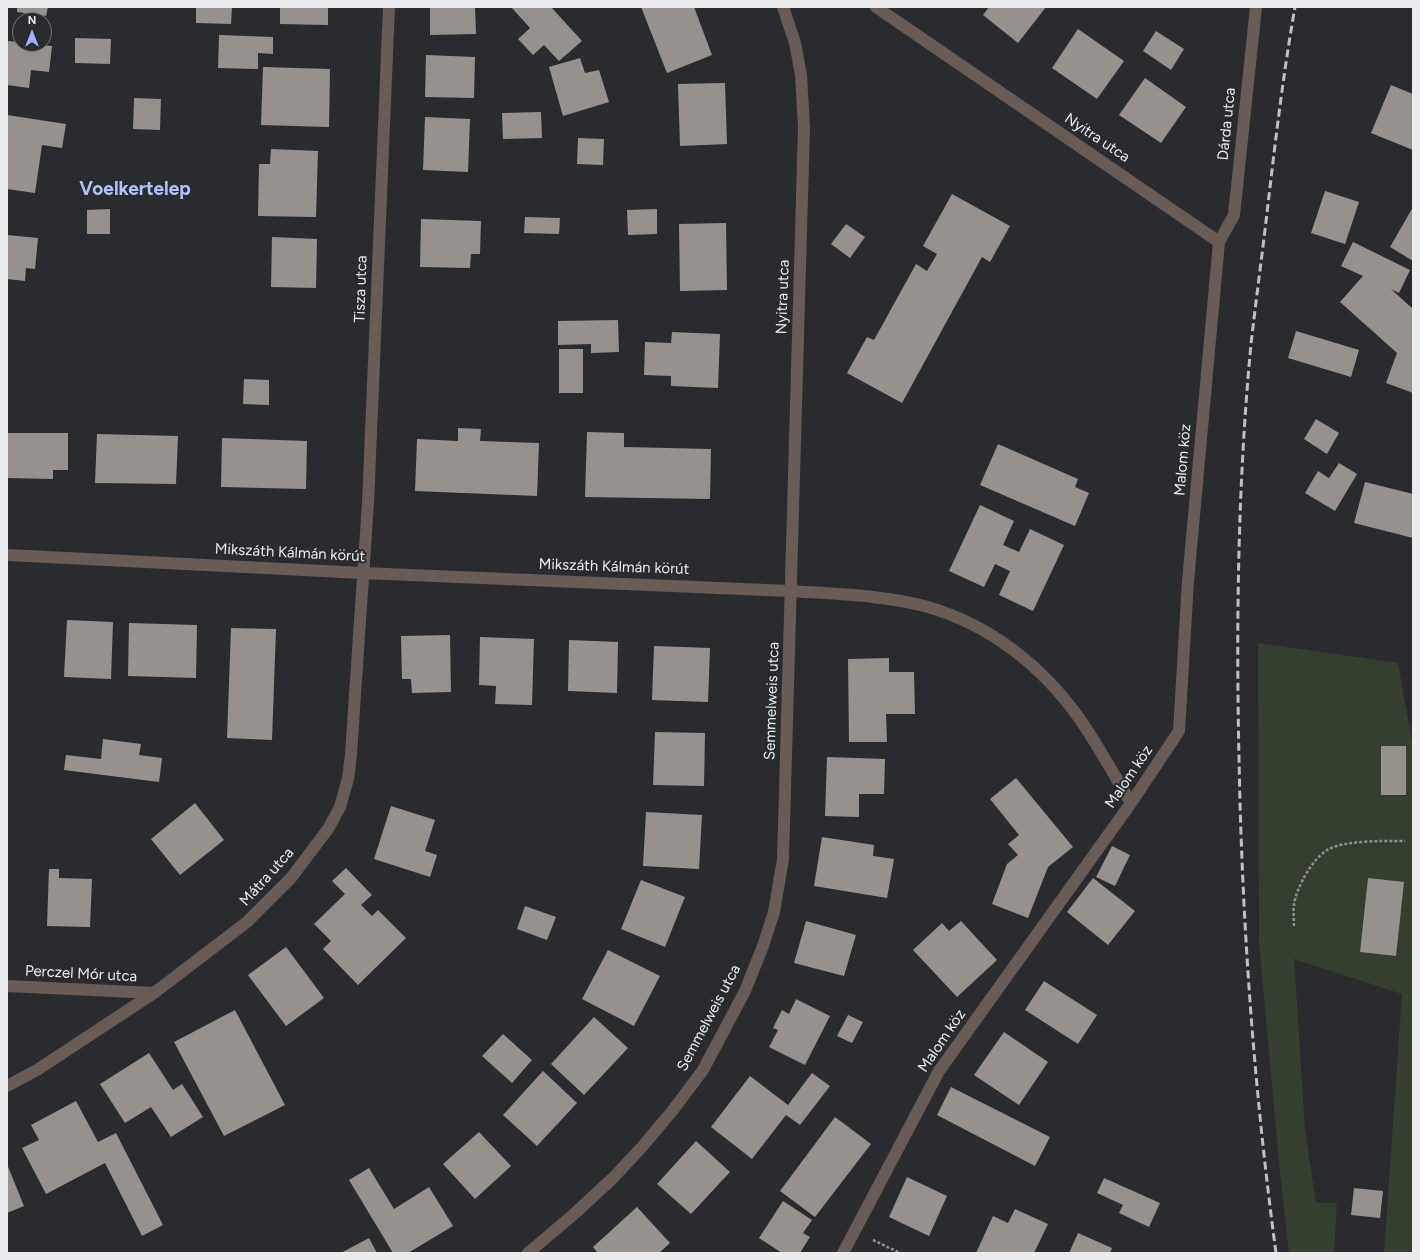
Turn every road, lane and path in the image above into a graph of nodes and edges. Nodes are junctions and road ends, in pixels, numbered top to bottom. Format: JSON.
{"nodes":[{"id":1,"x":389,"y":7,"type":"edge"},
{"id":2,"x":782,"y":7,"type":"edge"},
{"id":3,"x":876,"y":7,"type":"edge"},
{"id":4,"x":1256,"y":7,"type":"edge"},
{"id":5,"x":1220,"y":242,"type":"junction"},
{"id":6,"x":7,"y":555,"type":"edge"},
{"id":7,"x":363,"y":573,"type":"junction"},
{"id":8,"x":790,"y":591,"type":"junction"},
{"id":9,"x":1131,"y":804,"type":"junction"},
{"id":10,"x":1405,"y":841,"type":"dead end"},
{"id":11,"x":1294,"y":926,"type":"dead end"},
{"id":12,"x":7,"y":986,"type":"edge"},
{"id":13,"x":154,"y":993,"type":"junction"},
{"id":14,"x":7,"y":1086,"type":"edge"},
{"id":15,"x":855,"y":1230,"type":"junction"},
{"id":16,"x":528,"y":1253,"type":"edge"},
{"id":17,"x":843,"y":1253,"type":"edge"},
{"id":18,"x":900,"y":1253,"type":"edge"}],
"edges":[{"from":1,"to":7,"type":"street","name":"Tisza utca"},
{"from":2,"to":8,"type":"street","name":"Nyitra utca"},
{"from":3,"to":5,"type":"street","name":"Nyitra utca"},
{"from":4,"to":5,"type":"street","name":"Dárda utca"},
{"from":5,"to":9,"type":"street","name":"Malom köz"},
{"from":6,"to":7,"type":"street","name":"Mikszáth Kálmán körút"},
{"from":7,"to":8,"type":"street","name":"Mikszáth Kálmán körút"},
{"from":7,"to":13,"type":"street","name":"Mátra utca"},
{"from":8,"to":9,"type":"street","name":"Mikszáth Kálmán körút"},
{"from":8,"to":16,"type":"street","name":"Semmelweis utca"},
{"from":9,"to":15,"type":"street","name":"Malom köz"},
{"from":10,"to":11,"type":"path"},
{"from":12,"to":13,"type":"street","name":"Perczel Mór utca"},
{"from":13,"to":14,"type":"street","name":"Mátra utca"},
{"from":15,"to":17,"type":"street","name":"Malom köz"},
{"from":15,"to":18,"type":"path"}]}
